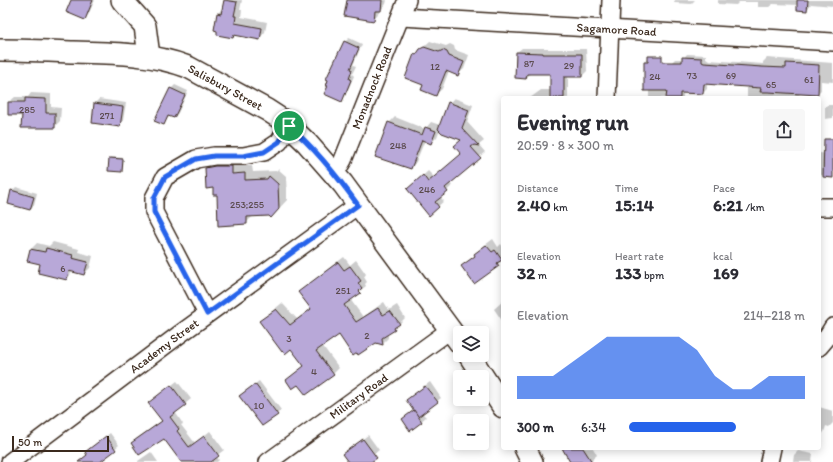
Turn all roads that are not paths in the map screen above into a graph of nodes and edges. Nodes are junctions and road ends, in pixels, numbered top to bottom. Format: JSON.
{"nodes":[{"id":1,"x":122,"y":0,"type":"edge"},
{"id":2,"x":407,"y":0,"type":"edge"},
{"id":3,"x":611,"y":0,"type":"edge"},
{"id":4,"x":400,"y":17,"type":"junction"},
{"id":5,"x":610,"y":28,"type":"junction"},
{"id":6,"x":833,"y":42,"type":"edge"},
{"id":7,"x":0,"y":50,"type":"edge"},
{"id":8,"x":149,"y":56,"type":"junction"},
{"id":9,"x":607,"y":96,"type":"edge"},
{"id":10,"x":289,"y":126,"type":"junction"},
{"id":11,"x":335,"y":174,"type":"junction"},
{"id":12,"x":358,"y":205,"type":"junction"},
{"id":13,"x":821,"y":207,"type":"edge"},
{"id":14,"x":833,"y":207,"type":"edge"},
{"id":15,"x":207,"y":314,"type":"junction"},
{"id":16,"x":833,"y":327,"type":"edge"},
{"id":17,"x":453,"y":333,"type":"edge"},
{"id":18,"x":453,"y":337,"type":"edge"},
{"id":19,"x":821,"y":345,"type":"edge"},
{"id":20,"x":474,"y":362,"type":"edge"},
{"id":21,"x":501,"y":404,"type":"edge"},
{"id":22,"x":526,"y":450,"type":"edge"},
{"id":23,"x":772,"y":450,"type":"edge"},
{"id":24,"x":10,"y":462,"type":"edge"},
{"id":25,"x":268,"y":462,"type":"edge"},
{"id":26,"x":532,"y":462,"type":"edge"},
{"id":27,"x":769,"y":462,"type":"edge"}],
"edges":[{"from":1,"to":8,"type":"main road"},
{"from":2,"to":4,"type":"street","name":"Monadnock Road"},
{"from":3,"to":5,"type":"street"},
{"from":4,"to":5,"type":"street","name":"Sagamore Road"},
{"from":4,"to":11,"type":"street","name":"Monadnock Road"},
{"from":5,"to":6,"type":"street","name":"Sagamore Road"},
{"from":5,"to":9,"type":"street"},
{"from":7,"to":8,"type":"main road","name":"Salisbury Street"},
{"from":8,"to":10,"type":"main road","name":"Salisbury Street"},
{"from":10,"to":11,"type":"main road","name":"Salisbury Street"},
{"from":10,"to":15,"type":"street"},
{"from":11,"to":12,"type":"main road","name":"Salisbury Street"},
{"from":12,"to":15,"type":"street","name":"Academy Street"},
{"from":12,"to":17,"type":"main road","name":"Salisbury Street"},
{"from":13,"to":14,"type":"street"},
{"from":15,"to":24,"type":"street","name":"Academy Street"},
{"from":16,"to":19,"type":"street"},
{"from":18,"to":25,"type":"street","name":"Military Road"},
{"from":20,"to":21,"type":"main road"},
{"from":22,"to":26,"type":"main road"},
{"from":23,"to":27,"type":"street"}]}
